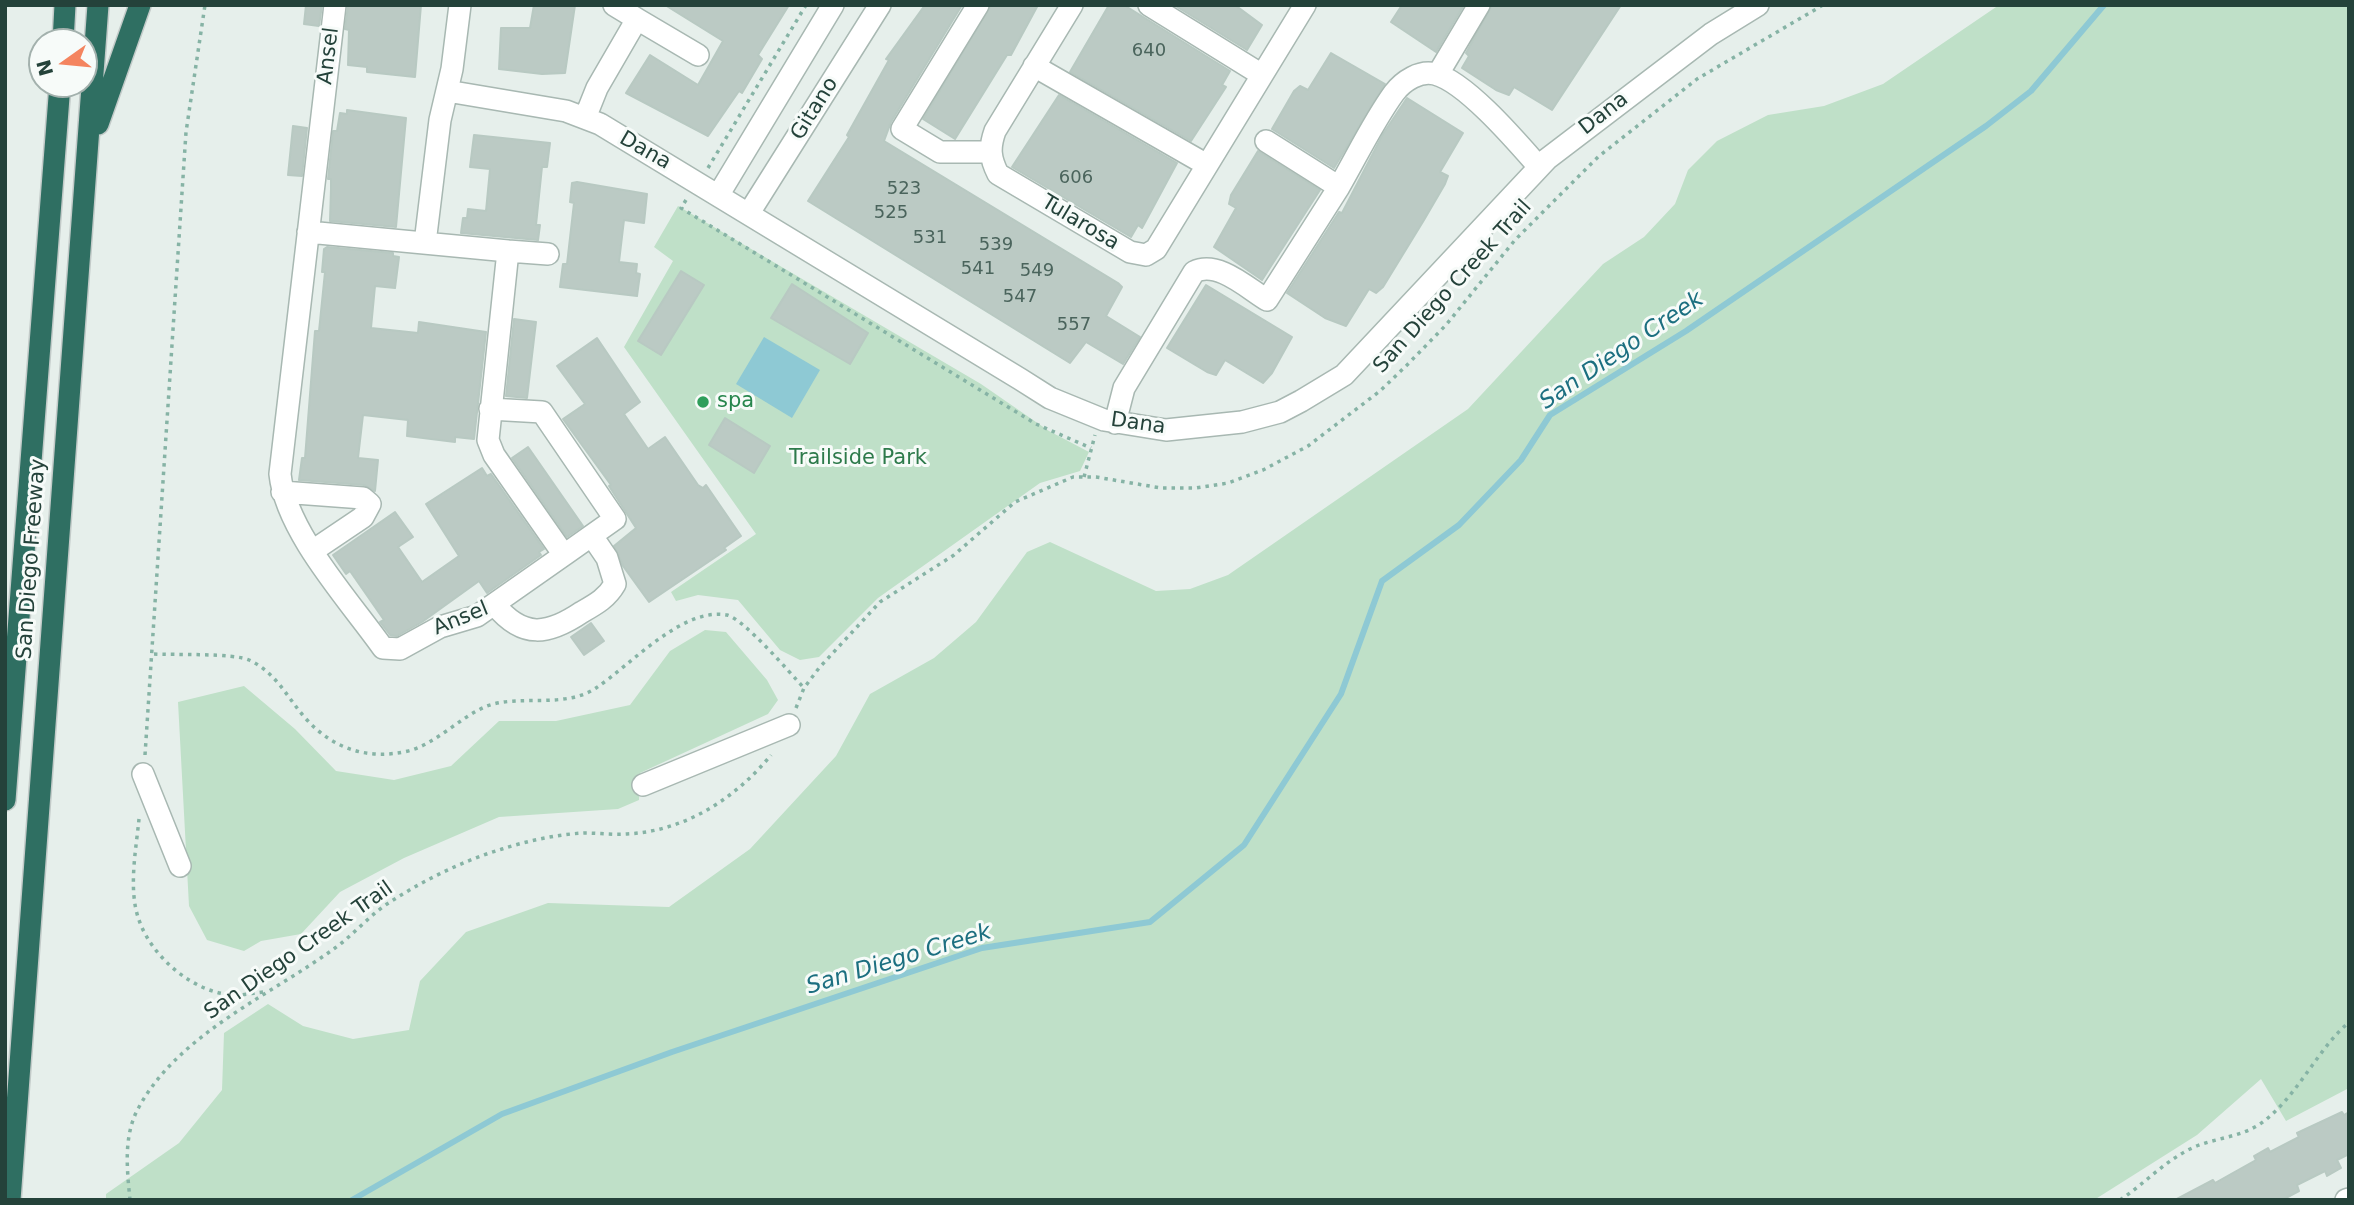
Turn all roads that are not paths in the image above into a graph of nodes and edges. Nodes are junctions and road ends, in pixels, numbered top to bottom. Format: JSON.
{"nodes":[{"id":1,"x":65,"y":5,"type":"edge"},
{"id":2,"x":98,"y":5,"type":"edge"},
{"id":3,"x":140,"y":5,"type":"edge"},
{"id":4,"x":335,"y":5,"type":"edge"},
{"id":5,"x":460,"y":5,"type":"edge"},
{"id":6,"x":614,"y":5,"type":"edge"},
{"id":7,"x":833,"y":5,"type":"edge"},
{"id":8,"x":880,"y":5,"type":"edge"},
{"id":9,"x":978,"y":5,"type":"edge"},
{"id":10,"x":1072,"y":5,"type":"edge"},
{"id":11,"x":1149,"y":5,"type":"edge"},
{"id":12,"x":1304,"y":5,"type":"edge"},
{"id":13,"x":1479,"y":5,"type":"edge"},
{"id":14,"x":1758,"y":5,"type":"edge"},
{"id":15,"x":637,"y":19,"type":"junction"},
{"id":16,"x":64,"y":28,"type":"edge"},
{"id":17,"x":698,"y":55,"type":"dead end"},
{"id":18,"x":1034,"y":66,"type":"junction"},
{"id":19,"x":1438,"y":74,"type":"junction"},
{"id":20,"x":1262,"y":75,"type":"junction"},
{"id":21,"x":447,"y":91,"type":"junction"},
{"id":22,"x":59,"y":98,"type":"edge"},
{"id":23,"x":585,"y":118,"type":"junction"},
{"id":24,"x":1266,"y":141,"type":"dead end"},
{"id":25,"x":89,"y":146,"type":"junction"},
{"id":26,"x":991,"y":152,"type":"junction"},
{"id":27,"x":1207,"y":165,"type":"junction"},
{"id":28,"x":1539,"y":167,"type":"junction"},
{"id":29,"x":1339,"y":187,"type":"junction"},
{"id":30,"x":719,"y":194,"type":"junction"},
{"id":31,"x":749,"y":213,"type":"junction"},
{"id":32,"x":308,"y":232,"type":"junction"},
{"id":33,"x":425,"y":243,"type":"junction"},
{"id":34,"x":508,"y":251,"type":"junction"},
{"id":35,"x":548,"y":254,"type":"dead end"},
{"id":36,"x":490,"y":409,"type":"junction"},
{"id":37,"x":1107,"y":420,"type":"junction"},
{"id":38,"x":282,"y":492,"type":"junction"},
{"id":39,"x":592,"y":536,"type":"junction"},
{"id":40,"x":314,"y":551,"type":"junction"},
{"id":41,"x":564,"y":555,"type":"junction"},
{"id":42,"x":495,"y":605,"type":"junction"},
{"id":43,"x":789,"y":725,"type":"road end"},
{"id":44,"x":143,"y":774,"type":"road end"},
{"id":45,"x":643,"y":785,"type":"dead end"},
{"id":46,"x":5,"y":800,"type":"edge"},
{"id":47,"x":180,"y":866,"type":"dead end"},
{"id":48,"x":10,"y":1200,"type":"edge"}],
"edges":[{"from":1,"to":16,"type":"highway"},
{"from":2,"to":25,"type":"highway","name":"San Diego Freeway"},
{"from":3,"to":25,"type":"highway"},
{"from":4,"to":32,"type":"street","name":"Ansel"},
{"from":5,"to":21,"type":"street"},
{"from":6,"to":15,"type":"street"},
{"from":7,"to":30,"type":"street","name":"Gitano"},
{"from":8,"to":31,"type":"street","name":"Gitano"},
{"from":9,"to":26,"type":"street"},
{"from":10,"to":18,"type":"street"},
{"from":11,"to":20,"type":"street"},
{"from":12,"to":20,"type":"street","name":"Tularosa"},
{"from":13,"to":19,"type":"street"},
{"from":14,"to":28,"type":"street","name":"Dana"},
{"from":15,"to":17,"type":"street"},
{"from":15,"to":23,"type":"street"},
{"from":18,"to":26,"type":"street"},
{"from":18,"to":27,"type":"street"},
{"from":19,"to":28,"type":"street"},
{"from":19,"to":29,"type":"street"},
{"from":20,"to":27,"type":"street","name":"Tularosa"},
{"from":21,"to":23,"type":"street","name":"Dana"},
{"from":21,"to":33,"type":"street"},
{"from":22,"to":46,"type":"highway"},
{"from":23,"to":30,"type":"street","name":"Dana"},
{"from":24,"to":29,"type":"street"},
{"from":25,"to":48,"type":"highway","name":"San Diego Freeway"},
{"from":26,"to":27,"type":"street","name":"Tularosa"},
{"from":28,"to":37,"type":"street","name":"Dana"},
{"from":29,"to":37,"type":"street"},
{"from":30,"to":31,"type":"street","name":"Dana"},
{"from":31,"to":37,"type":"street","name":"Dana"},
{"from":32,"to":33,"type":"street"},
{"from":32,"to":38,"type":"street","name":"Ansel"},
{"from":33,"to":34,"type":"street"},
{"from":34,"to":35,"type":"street"},
{"from":34,"to":36,"type":"street"},
{"from":36,"to":39,"type":"street","name":"Ansel"},
{"from":36,"to":41,"type":"street"},
{"from":38,"to":40,"type":"street","name":"Ansel"},
{"from":38,"to":40,"type":"street"},
{"from":39,"to":41,"type":"street","name":"Ansel"},
{"from":39,"to":42,"type":"street"},
{"from":40,"to":42,"type":"street","name":"Ansel"},
{"from":41,"to":42,"type":"street","name":"Ansel"},
{"from":43,"to":45,"type":"street"},
{"from":44,"to":47,"type":"street"}]}
